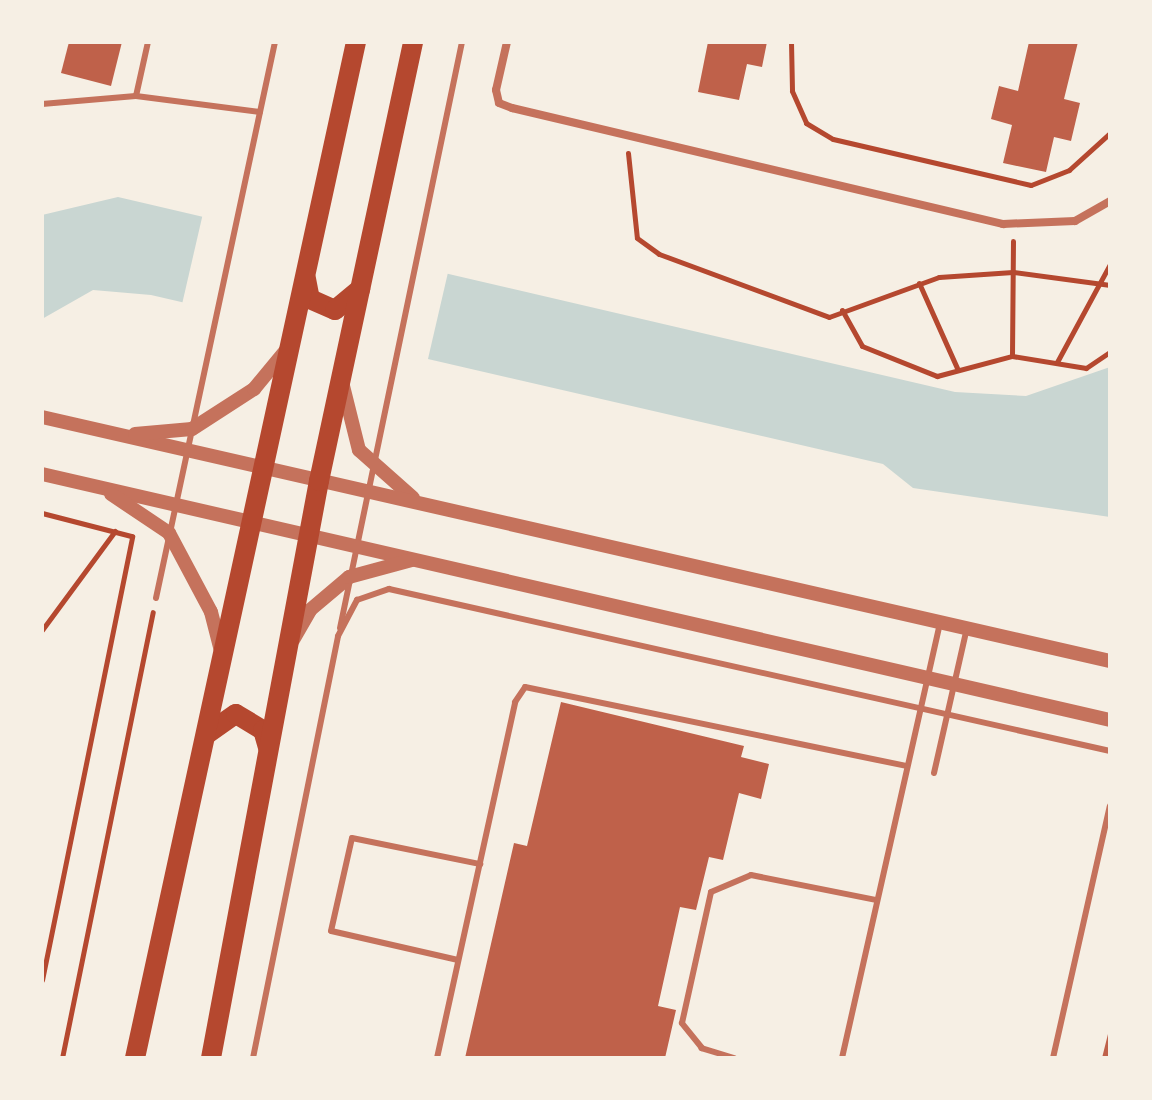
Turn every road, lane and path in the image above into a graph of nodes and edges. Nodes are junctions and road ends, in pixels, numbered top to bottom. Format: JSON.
{"nodes":[{"id":1,"x":148,"y":42,"type":"edge"},
{"id":2,"x":275,"y":42,"type":"edge"},
{"id":3,"x":356,"y":42,"type":"edge"},
{"id":4,"x":413,"y":42,"type":"edge"},
{"id":5,"x":462,"y":42,"type":"edge"},
{"id":6,"x":507,"y":42,"type":"edge"},
{"id":7,"x":791,"y":42,"type":"edge"},
{"id":8,"x":136,"y":96,"type":"junction"},
{"id":9,"x":42,"y":104,"type":"edge"},
{"id":10,"x":260,"y":112,"type":"junction"},
{"id":11,"x":1110,"y":133,"type":"edge"},
{"id":12,"x":626,"y":135,"type":"junction"},
{"id":13,"x":1110,"y":201,"type":"edge"},
{"id":14,"x":1013,"y":224,"type":"junction"},
{"id":15,"x":1110,"y":264,"type":"edge"},
{"id":16,"x":1013,"y":272,"type":"junction"},
{"id":17,"x":306,"y":279,"type":"junction"},
{"id":18,"x":919,"y":283,"type":"junction"},
{"id":19,"x":1099,"y":284,"type":"junction"},
{"id":20,"x":1110,"y":285,"type":"edge"},
{"id":21,"x":360,"y":289,"type":"junction"},
{"id":22,"x":842,"y":310,"type":"junction"},
{"id":23,"x":292,"y":343,"type":"junction"},
{"id":24,"x":1110,"y":352,"type":"edge"},
{"id":25,"x":1012,"y":356,"type":"junction"},
{"id":26,"x":1057,"y":362,"type":"junction"},
{"id":27,"x":957,"y":368,"type":"junction"},
{"id":28,"x":341,"y":378,"type":"junction"},
{"id":29,"x":42,"y":417,"type":"edge"},
{"id":30,"x":192,"y":429,"type":"junction"},
{"id":31,"x":116,"y":435,"type":"junction"},
{"id":32,"x":187,"y":451,"type":"junction"},
{"id":33,"x":370,"y":466,"type":"junction"},
{"id":34,"x":265,"y":469,"type":"junction"},
{"id":35,"x":42,"y":474,"type":"edge"},
{"id":36,"x":319,"y":481,"type":"junction"},
{"id":37,"x":97,"y":486,"type":"junction"},
{"id":38,"x":365,"y":491,"type":"junction"},
{"id":39,"x":176,"y":505,"type":"junction"},
{"id":40,"x":424,"y":505,"type":"junction"},
{"id":41,"x":42,"y":513,"type":"edge"},
{"id":42,"x":253,"y":523,"type":"junction"},
{"id":43,"x":115,"y":531,"type":"junction"},
{"id":44,"x":169,"y":533,"type":"junction"},
{"id":45,"x":309,"y":534,"type":"junction"},
{"id":46,"x":132,"y":536,"type":"junction"},
{"id":47,"x":144,"y":540,"type":"dead end"},
{"id":48,"x":355,"y":545,"type":"junction"},
{"id":49,"x":416,"y":559,"type":"junction"},
{"id":50,"x":349,"y":577,"type":"junction"},
{"id":51,"x":156,"y":598,"type":"joint"},
{"id":52,"x":940,"y":622,"type":"junction"},
{"id":53,"x":968,"y":628,"type":"junction"},
{"id":54,"x":42,"y":630,"type":"edge"},
{"id":55,"x":338,"y":636,"type":"junction"},
{"id":56,"x":287,"y":651,"type":"junction"},
{"id":57,"x":223,"y":659,"type":"junction"},
{"id":58,"x":1110,"y":661,"type":"edge"},
{"id":59,"x":926,"y":677,"type":"junction"},
{"id":60,"x":955,"y":684,"type":"junction"},
{"id":61,"x":919,"y":708,"type":"junction"},
{"id":62,"x":948,"y":715,"type":"junction"},
{"id":63,"x":1110,"y":720,"type":"edge"},
{"id":64,"x":206,"y":734,"type":"junction"},
{"id":65,"x":1110,"y":751,"type":"edge"},
{"id":66,"x":268,"y":752,"type":"junction"},
{"id":67,"x":905,"y":766,"type":"junction"},
{"id":68,"x":934,"y":773,"type":"dead end"},
{"id":69,"x":1110,"y":806,"type":"edge"},
{"id":70,"x":480,"y":864,"type":"junction"},
{"id":71,"x":876,"y":900,"type":"junction"},
{"id":72,"x":458,"y":960,"type":"junction"},
{"id":73,"x":42,"y":980,"type":"edge"},
{"id":74,"x":62,"y":1058,"type":"edge"},
{"id":75,"x":135,"y":1058,"type":"edge"},
{"id":76,"x":211,"y":1058,"type":"edge"},
{"id":77,"x":253,"y":1058,"type":"edge"},
{"id":78,"x":437,"y":1058,"type":"edge"},
{"id":79,"x":734,"y":1058,"type":"edge"},
{"id":80,"x":842,"y":1058,"type":"edge"},
{"id":81,"x":1053,"y":1058,"type":"edge"}],
"edges":[{"from":1,"to":8,"type":"lane"},
{"from":2,"to":10,"type":"lane"},
{"from":3,"to":17,"type":"main road"},
{"from":4,"to":21,"type":"main road"},
{"from":5,"to":33,"type":"lane"},
{"from":6,"to":12,"type":"street"},
{"from":7,"to":11,"type":"path"},
{"from":8,"to":9,"type":"lane"},
{"from":8,"to":10,"type":"lane"},
{"from":10,"to":30,"type":"lane"},
{"from":12,"to":14,"type":"street"},
{"from":12,"to":22,"type":"path"},
{"from":13,"to":14,"type":"street"},
{"from":14,"to":16,"type":"path"},
{"from":15,"to":19,"type":"path"},
{"from":16,"to":18,"type":"path"},
{"from":16,"to":19,"type":"path"},
{"from":16,"to":25,"type":"path"},
{"from":17,"to":21,"type":"main road"},
{"from":17,"to":23,"type":"main road"},
{"from":18,"to":22,"type":"path"},
{"from":18,"to":27,"type":"path"},
{"from":19,"to":20,"type":"path"},
{"from":19,"to":26,"type":"path"},
{"from":21,"to":28,"type":"main road"},
{"from":22,"to":27,"type":"path"},
{"from":23,"to":30,"type":"street"},
{"from":23,"to":34,"type":"main road"},
{"from":24,"to":26,"type":"path"},
{"from":25,"to":26,"type":"path"},
{"from":25,"to":27,"type":"path"},
{"from":28,"to":33,"type":"street"},
{"from":28,"to":36,"type":"main road"},
{"from":29,"to":31,"type":"street"},
{"from":30,"to":31,"type":"street"},
{"from":30,"to":32,"type":"lane"},
{"from":31,"to":32,"type":"street"},
{"from":32,"to":34,"type":"street"},
{"from":32,"to":39,"type":"lane"},
{"from":33,"to":38,"type":"lane"},
{"from":33,"to":40,"type":"street"},
{"from":34,"to":36,"type":"street"},
{"from":34,"to":42,"type":"main road"},
{"from":35,"to":37,"type":"street"},
{"from":36,"to":38,"type":"street"},
{"from":36,"to":45,"type":"main road"},
{"from":37,"to":39,"type":"street"},
{"from":37,"to":44,"type":"street"},
{"from":38,"to":40,"type":"street"},
{"from":38,"to":48,"type":"lane"},
{"from":39,"to":42,"type":"street"},
{"from":39,"to":44,"type":"lane"},
{"from":40,"to":52,"type":"street"},
{"from":41,"to":43,"type":"path"},
{"from":42,"to":45,"type":"street"},
{"from":42,"to":57,"type":"main road"},
{"from":43,"to":46,"type":"path"},
{"from":43,"to":54,"type":"path"},
{"from":44,"to":51,"type":"lane"},
{"from":44,"to":57,"type":"street"},
{"from":45,"to":48,"type":"street"},
{"from":45,"to":56,"type":"main road"},
{"from":46,"to":47,"type":"path"},
{"from":46,"to":73,"type":"path"},
{"from":48,"to":49,"type":"street"},
{"from":48,"to":50,"type":"lane"},
{"from":49,"to":50,"type":"street"},
{"from":49,"to":59,"type":"street"},
{"from":50,"to":55,"type":"lane"},
{"from":50,"to":56,"type":"street"},
{"from":51,"to":74,"type":"path"},
{"from":52,"to":53,"type":"street"},
{"from":52,"to":59,"type":"lane"},
{"from":53,"to":58,"type":"street"},
{"from":53,"to":60,"type":"lane"},
{"from":55,"to":61,"type":"lane"},
{"from":55,"to":77,"type":"lane"},
{"from":56,"to":66,"type":"main road"},
{"from":57,"to":64,"type":"main road"},
{"from":59,"to":60,"type":"street"},
{"from":59,"to":61,"type":"lane"},
{"from":60,"to":62,"type":"lane"},
{"from":60,"to":63,"type":"street"},
{"from":61,"to":62,"type":"lane"},
{"from":61,"to":67,"type":"lane"},
{"from":62,"to":65,"type":"lane"},
{"from":62,"to":68,"type":"lane"},
{"from":64,"to":66,"type":"main road"},
{"from":64,"to":75,"type":"main road"},
{"from":66,"to":76,"type":"main road"},
{"from":67,"to":70,"type":"lane"},
{"from":67,"to":71,"type":"lane"},
{"from":69,"to":81,"type":"lane"},
{"from":70,"to":72,"type":"lane"},
{"from":70,"to":72,"type":"lane"},
{"from":71,"to":79,"type":"lane"},
{"from":71,"to":80,"type":"lane"},
{"from":72,"to":78,"type":"lane"}]}
